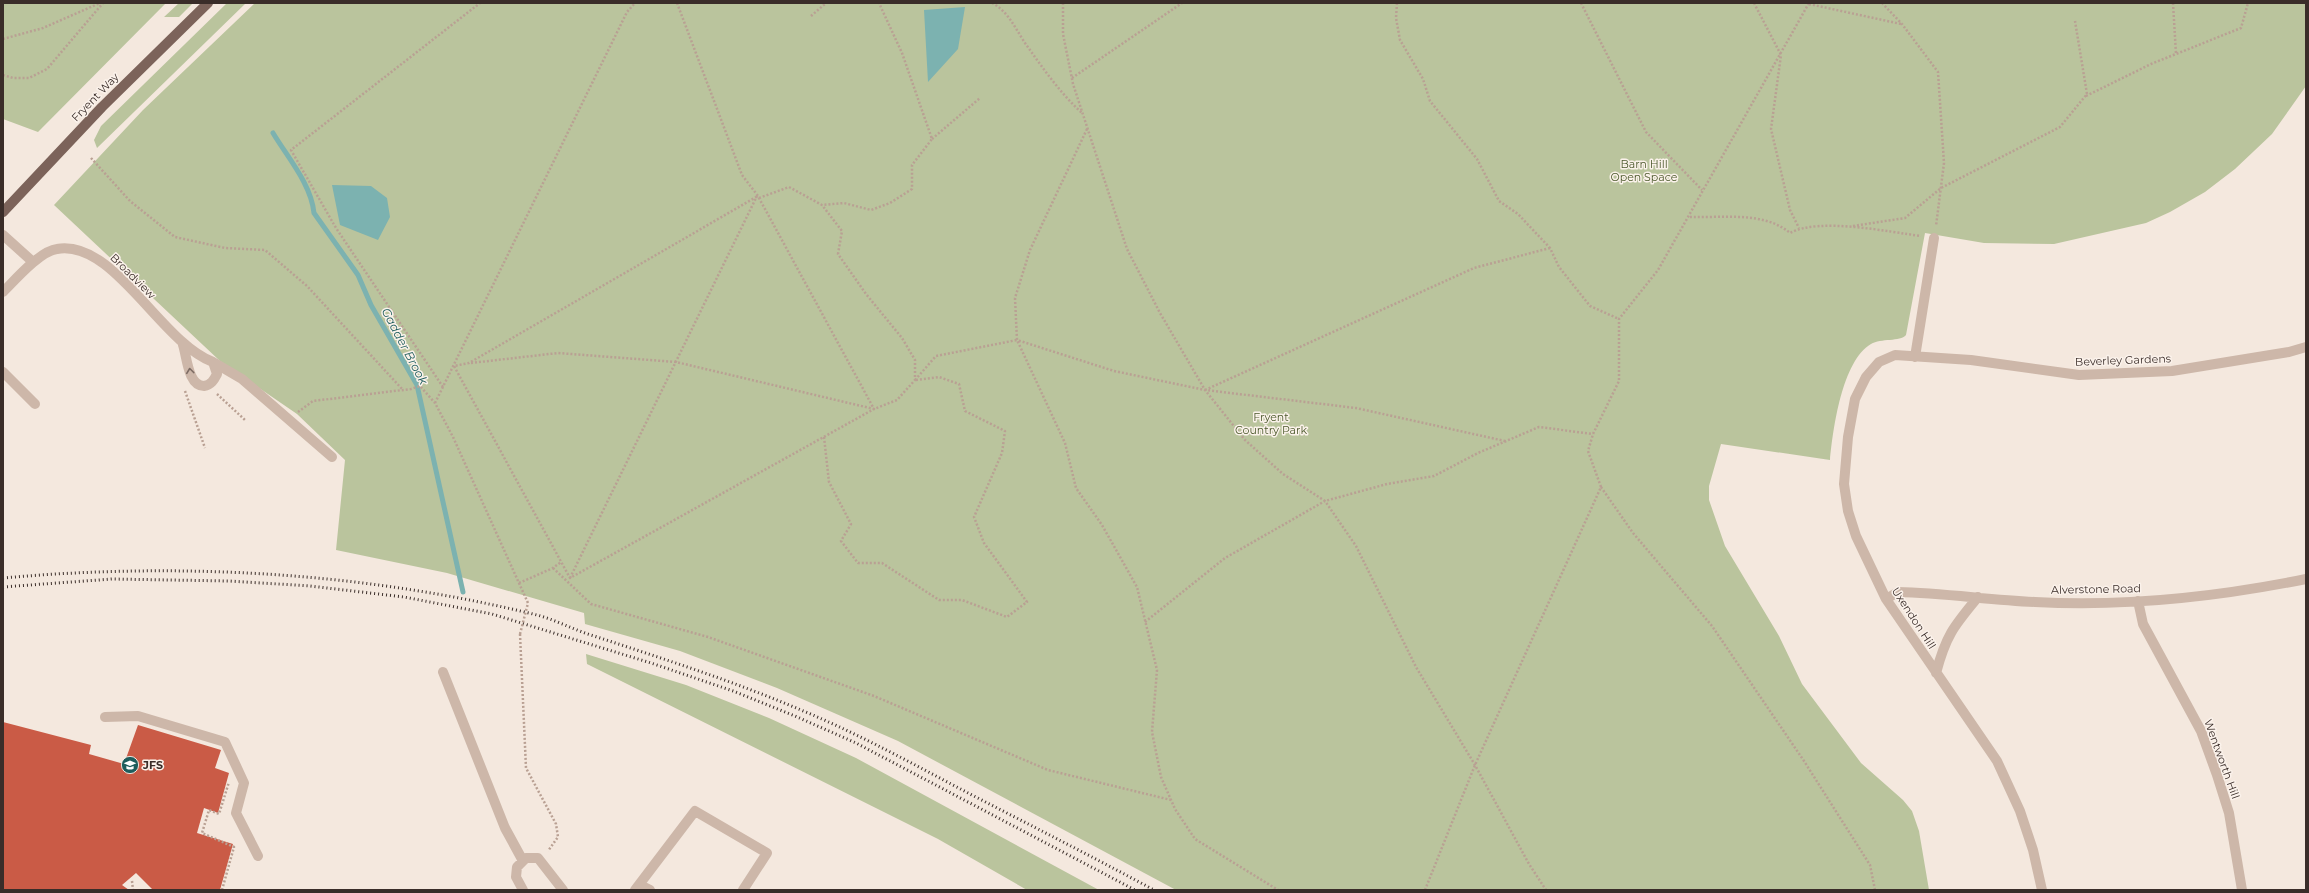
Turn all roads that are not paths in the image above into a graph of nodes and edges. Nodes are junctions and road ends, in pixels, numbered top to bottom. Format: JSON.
{"nodes":[{"id":1,"x":208,"y":3,"type":"edge"},
{"id":2,"x":3,"y":212,"type":"edge"},
{"id":3,"x":3,"y":235,"type":"edge"},
{"id":4,"x":1934,"y":238,"type":"road end"},
{"id":5,"x":33,"y":262,"type":"junction"},
{"id":6,"x":3,"y":292,"type":"edge"},
{"id":7,"x":183,"y":345,"type":"junction"},
{"id":8,"x":2306,"y":347,"type":"edge"},
{"id":9,"x":1895,"y":355,"type":"joint"},
{"id":10,"x":1915,"y":357,"type":"junction"},
{"id":11,"x":213,"y":362,"type":"junction"},
{"id":12,"x":3,"y":372,"type":"edge"},
{"id":13,"x":35,"y":404,"type":"dead end"},
{"id":14,"x":332,"y":457,"type":"dead end"},
{"id":15,"x":2306,"y":579,"type":"edge"},
{"id":16,"x":1978,"y":597,"type":"junction"},
{"id":17,"x":1886,"y":599,"type":"junction"},
{"id":18,"x":2138,"y":601,"type":"junction"},
{"id":19,"x":443,"y":672,"type":"dead end"},
{"id":20,"x":1936,"y":672,"type":"junction"},
{"id":21,"x":105,"y":717,"type":"dead end"},
{"id":22,"x":258,"y":856,"type":"dead end"},
{"id":23,"x":523,"y":861,"type":"junction"},
{"id":24,"x":637,"y":887,"type":"edge"},
{"id":25,"x":523,"y":890,"type":"edge"},
{"id":26,"x":563,"y":890,"type":"edge"},
{"id":27,"x":650,"y":890,"type":"edge"},
{"id":28,"x":743,"y":890,"type":"edge"},
{"id":29,"x":2042,"y":890,"type":"edge"},
{"id":30,"x":2242,"y":890,"type":"edge"}],
"edges":[{"from":1,"to":2,"type":"main road","name":"Fryent Way"},
{"from":3,"to":5,"type":"street"},
{"from":4,"to":10,"type":"street"},
{"from":5,"to":6,"type":"street","name":"Broadview"},
{"from":5,"to":7,"type":"street","name":"Broadview"},
{"from":7,"to":11,"type":"street","name":"Broadview"},
{"from":11,"to":7,"type":"street","name":"Broadview","one_way":true},
{"from":8,"to":10,"type":"street","name":"Beverley Gardens"},
{"from":9,"to":10,"type":"street","name":"Beverley Gardens"},
{"from":9,"to":17,"type":"street","name":"Uxendon Hill"},
{"from":11,"to":14,"type":"street","name":"Broadview"},
{"from":12,"to":13,"type":"street"},
{"from":15,"to":18,"type":"street","name":"Alverstone Road"},
{"from":16,"to":17,"type":"street","name":"Alverstone Road"},
{"from":16,"to":18,"type":"street","name":"Alverstone Road"},
{"from":16,"to":20,"type":"street"},
{"from":17,"to":20,"type":"street","name":"Uxendon Hill"},
{"from":18,"to":30,"type":"street","name":"Wentworth Hill"},
{"from":19,"to":23,"type":"street"},
{"from":20,"to":29,"type":"street","name":"Uxendon Hill"},
{"from":21,"to":22,"type":"street"},
{"from":23,"to":25,"type":"street"},
{"from":23,"to":26,"type":"street"},
{"from":24,"to":27,"type":"street"},
{"from":24,"to":28,"type":"street"}]}
